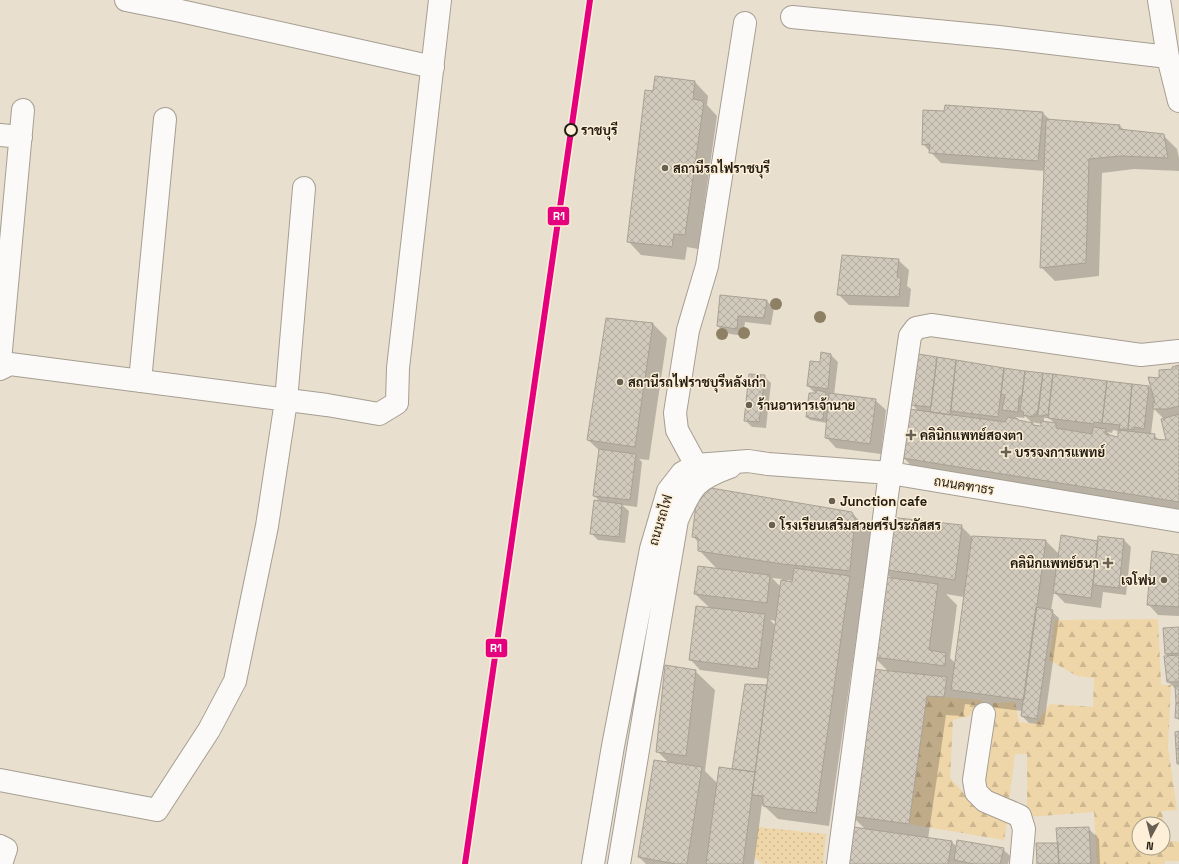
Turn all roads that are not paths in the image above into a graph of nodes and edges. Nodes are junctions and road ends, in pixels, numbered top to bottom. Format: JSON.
{"nodes":[{"id":1,"x":126,"y":0,"type":"edge"},
{"id":2,"x":440,"y":0,"type":"edge"},
{"id":3,"x":1159,"y":0,"type":"edge"},
{"id":4,"x":792,"y":17,"type":"dead end"},
{"id":5,"x":745,"y":23,"type":"dead end"},
{"id":6,"x":1168,"y":57,"type":"junction"},
{"id":7,"x":433,"y":67,"type":"junction"},
{"id":8,"x":1179,"y":100,"type":"edge"},
{"id":9,"x":23,"y":110,"type":"dead end"},
{"id":10,"x":165,"y":119,"type":"dead end"},
{"id":11,"x":10,"y":136,"type":"edge"},
{"id":12,"x":304,"y":188,"type":"dead end"},
{"id":13,"x":1179,"y":351,"type":"edge"},
{"id":14,"x":0,"y":361,"type":"edge"},
{"id":15,"x":0,"y":369,"type":"edge"},
{"id":16,"x":140,"y":381,"type":"junction"},
{"id":17,"x":286,"y":401,"type":"junction"},
{"id":18,"x":748,"y":461,"type":"junction"},
{"id":19,"x":696,"y":465,"type":"junction"},
{"id":20,"x":890,"y":473,"type":"junction"},
{"id":21,"x":1179,"y":521,"type":"edge"},
{"id":22,"x":984,"y":714,"type":"dead end"},
{"id":23,"x":0,"y":780,"type":"edge"},
{"id":24,"x":0,"y":846,"type":"edge"},
{"id":25,"x":1,"y":864,"type":"edge"},
{"id":26,"x":593,"y":864,"type":"edge"},
{"id":27,"x":620,"y":864,"type":"edge"},
{"id":28,"x":838,"y":864,"type":"edge"},
{"id":29,"x":1022,"y":864,"type":"edge"}],
"edges":[{"from":1,"to":7,"type":"street"},
{"from":2,"to":7,"type":"street"},
{"from":3,"to":6,"type":"street"},
{"from":4,"to":6,"type":"street"},
{"from":5,"to":19,"type":"street"},
{"from":6,"to":8,"type":"street"},
{"from":7,"to":17,"type":"street"},
{"from":9,"to":11,"type":"street"},
{"from":10,"to":16,"type":"street"},
{"from":11,"to":14,"type":"street"},
{"from":12,"to":17,"type":"street"},
{"from":13,"to":20,"type":"street"},
{"from":15,"to":16,"type":"street"},
{"from":16,"to":17,"type":"street"},
{"from":17,"to":23,"type":"street"},
{"from":18,"to":19,"type":"street","name":"ถนนรถไฟ"},
{"from":18,"to":20,"type":"street","name":"ถนนคฑาธร"},
{"from":18,"to":27,"type":"street","name":"ถนนรถไฟ"},
{"from":19,"to":26,"type":"street","name":"ถนนรถไฟ"},
{"from":20,"to":21,"type":"street","name":"ถนนคฑาธร"},
{"from":20,"to":28,"type":"street"},
{"from":22,"to":29,"type":"street"},
{"from":24,"to":25,"type":"street"}]}
